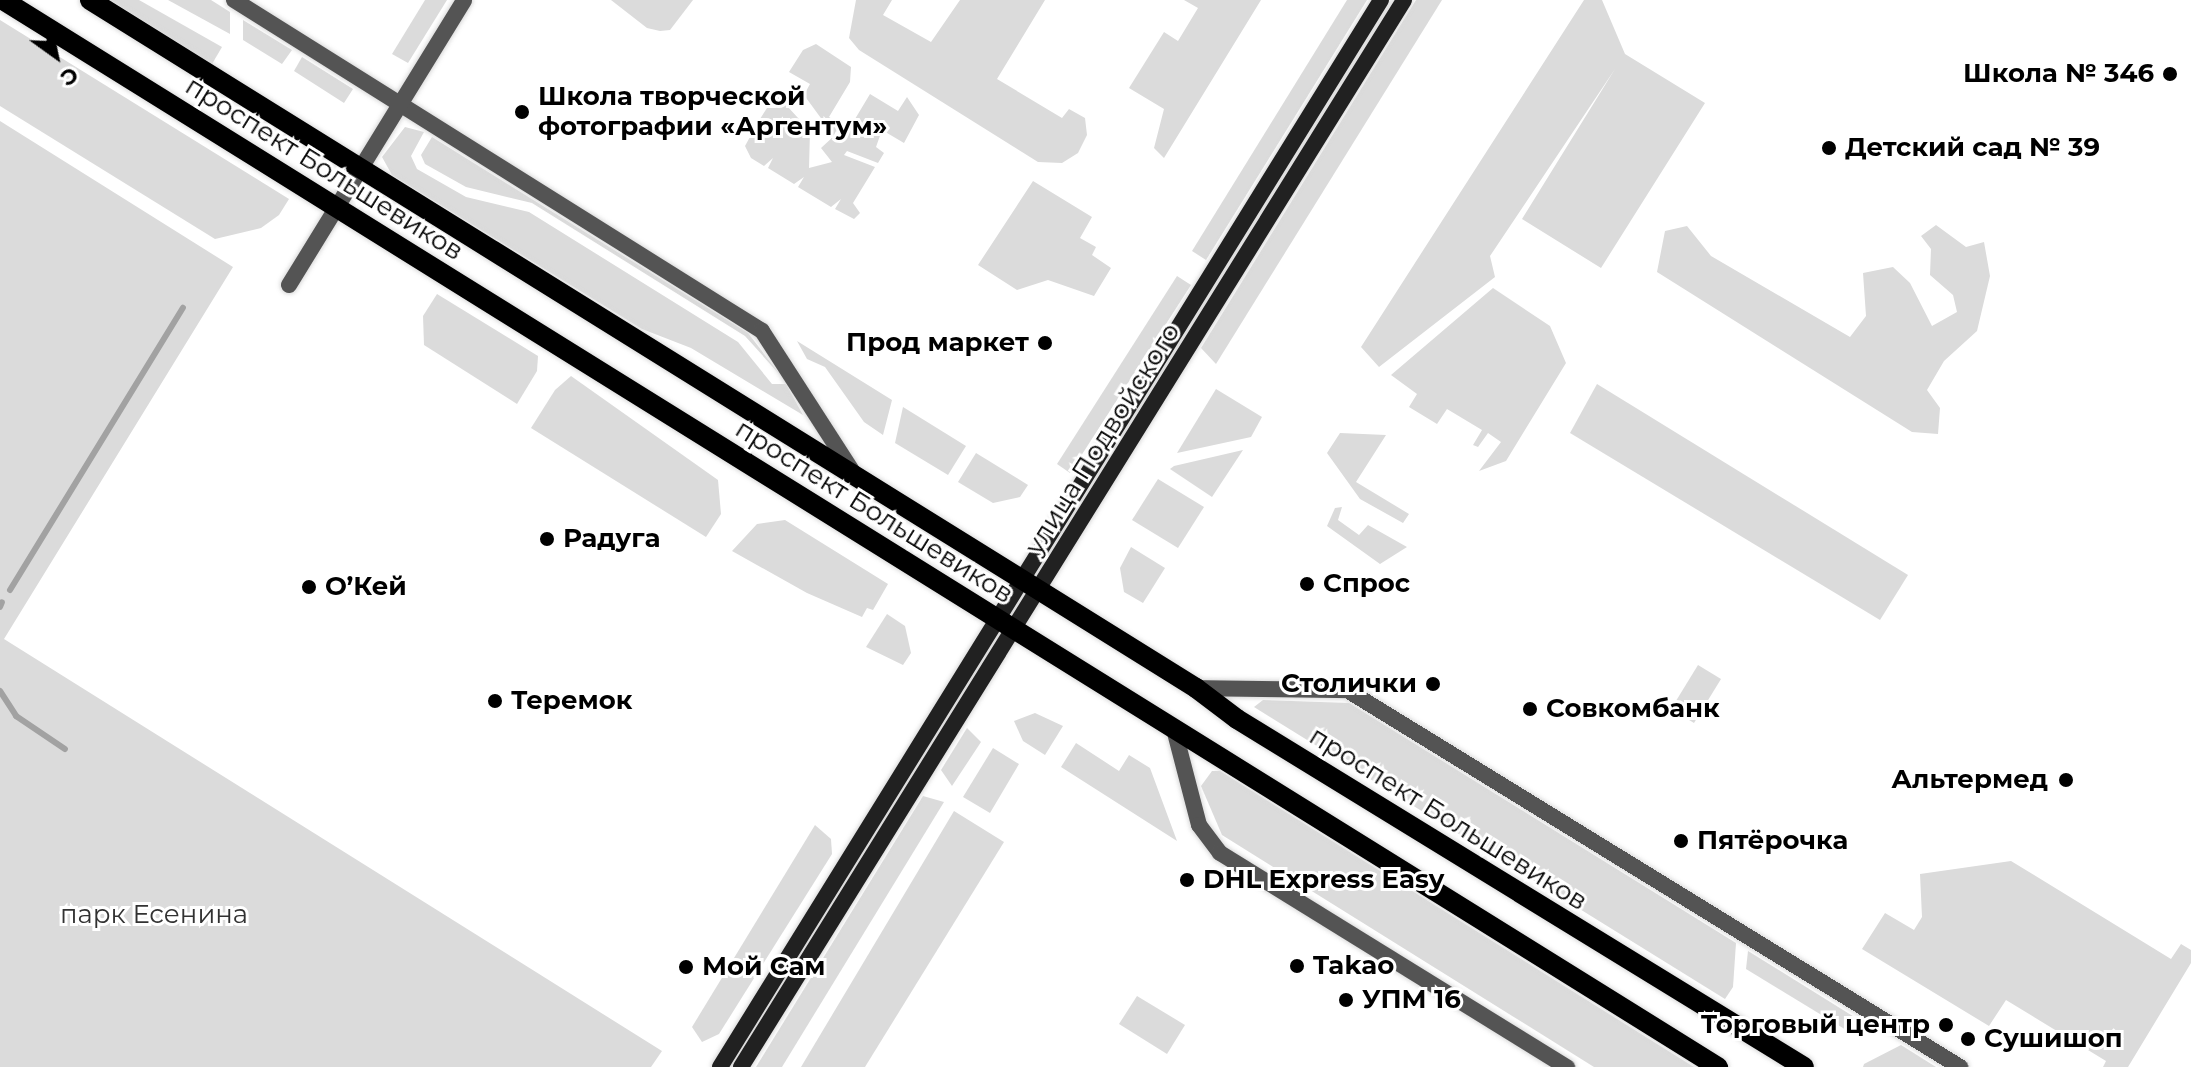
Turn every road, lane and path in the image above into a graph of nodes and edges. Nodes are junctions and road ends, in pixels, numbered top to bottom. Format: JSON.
{"nodes":[{"id":1,"x":3,"y":0,"type":"edge"},
{"id":2,"x":90,"y":0,"type":"edge"},
{"id":3,"x":234,"y":0,"type":"edge"},
{"id":4,"x":464,"y":0,"type":"edge"},
{"id":5,"x":1381,"y":0,"type":"edge"},
{"id":6,"x":1404,"y":0,"type":"edge"},
{"id":7,"x":400,"y":104,"type":"junction"},
{"id":8,"x":360,"y":168,"type":"junction"},
{"id":9,"x":336,"y":207,"type":"junction"},
{"id":10,"x":289,"y":285,"type":"dead end"},
{"id":11,"x":854,"y":476,"type":"junction"},
{"id":12,"x":1029,"y":585,"type":"junction"},
{"id":13,"x":1006,"y":625,"type":"junction"},
{"id":14,"x":1196,"y":688,"type":"junction"},
{"id":15,"x":1174,"y":729,"type":"junction"},
{"id":16,"x":720,"y":1067,"type":"edge"},
{"id":17,"x":741,"y":1067,"type":"edge"},
{"id":18,"x":1567,"y":1067,"type":"edge"},
{"id":19,"x":1718,"y":1067,"type":"edge"},
{"id":20,"x":1804,"y":1067,"type":"edge"},
{"id":21,"x":1960,"y":1067,"type":"edge"}],
"edges":[{"from":1,"to":9,"type":"main road","name":"проспект Большевиков"},
{"from":2,"to":8,"type":"main road","name":"проспект Большевиков"},
{"from":3,"to":7,"type":"street"},
{"from":4,"to":7,"type":"street"},
{"from":5,"to":12,"type":"street","name":"улица Подвойского"},
{"from":6,"to":12,"type":"street","name":"улица Подвойского"},
{"from":7,"to":8,"type":"street"},
{"from":7,"to":11,"type":"street"},
{"from":8,"to":9,"type":"street"},
{"from":8,"to":11,"type":"main road","name":"проспект Большевиков"},
{"from":9,"to":10,"type":"street"},
{"from":9,"to":13,"type":"main road","name":"проспект Большевиков"},
{"from":11,"to":12,"type":"main road","name":"проспект Большевиков"},
{"from":12,"to":13,"type":"street","name":"улица Подвойского"},
{"from":12,"to":14,"type":"main road","name":"проспект Большевиков"},
{"from":13,"to":15,"type":"main road","name":"проспект Большевиков"},
{"from":13,"to":16,"type":"street","name":"улица Подвойского"},
{"from":13,"to":17,"type":"street","name":"улица Подвойского"},
{"from":14,"to":20,"type":"main road","name":"проспект Большевиков"},
{"from":14,"to":21,"type":"street"},
{"from":15,"to":18,"type":"street"},
{"from":15,"to":19,"type":"main road","name":"проспект Большевиков"}]}
